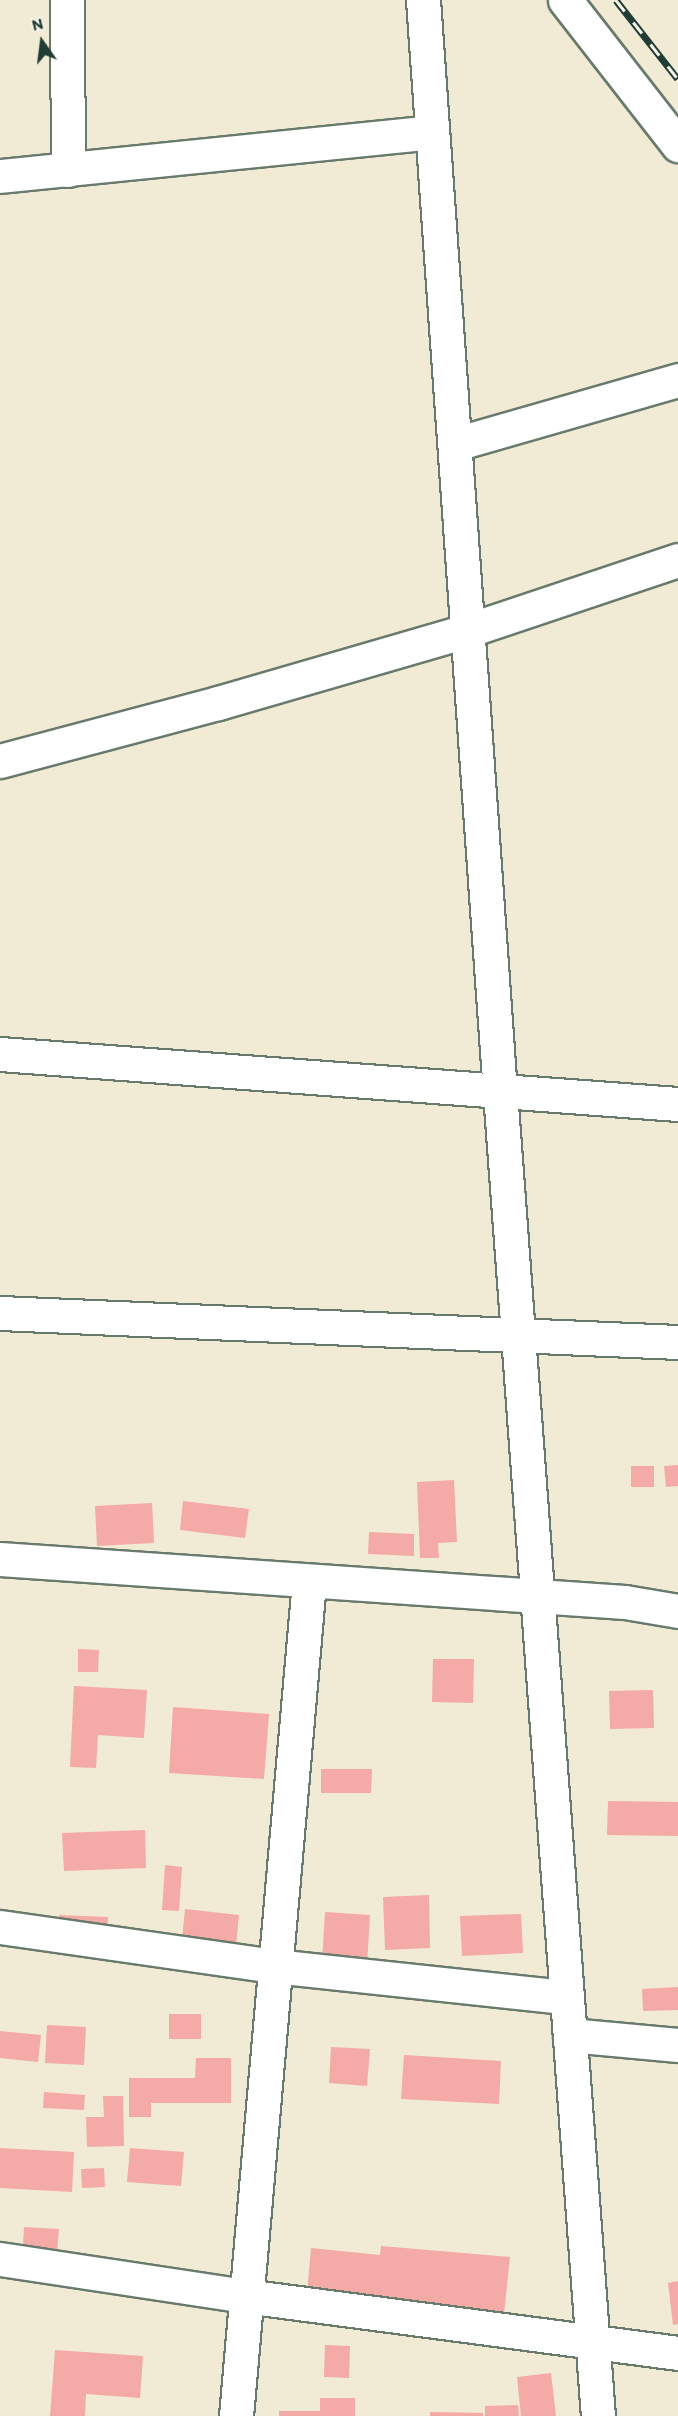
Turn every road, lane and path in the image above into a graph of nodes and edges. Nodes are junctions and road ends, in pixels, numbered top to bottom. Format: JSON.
{"nodes":[{"id":1,"x":67,"y":0,"type":"edge"},
{"id":2,"x":423,"y":0,"type":"edge"},
{"id":3,"x":565,"y":0,"type":"edge"},
{"id":4,"x":432,"y":132,"type":"junction"},
{"id":5,"x":678,"y":145,"type":"edge"},
{"id":6,"x":68,"y":170,"type":"junction"},
{"id":7,"x":0,"y":176,"type":"edge"},
{"id":8,"x":678,"y":380,"type":"edge"},
{"id":9,"x":455,"y":444,"type":"junction"},
{"id":10,"x":678,"y":560,"type":"edge"},
{"id":11,"x":469,"y":630,"type":"junction"},
{"id":12,"x":0,"y":762,"type":"edge"},
{"id":13,"x":0,"y":1054,"type":"edge"},
{"id":14,"x":500,"y":1092,"type":"junction"},
{"id":15,"x":678,"y":1104,"type":"edge"},
{"id":16,"x":0,"y":1314,"type":"edge"},
{"id":17,"x":517,"y":1334,"type":"junction"},
{"id":18,"x":678,"y":1342,"type":"edge"},
{"id":19,"x":0,"y":1559,"type":"edge"},
{"id":20,"x":309,"y":1581,"type":"junction"},
{"id":21,"x":537,"y":1596,"type":"junction"},
{"id":22,"x":678,"y":1611,"type":"edge"},
{"id":23,"x":0,"y":1927,"type":"edge"},
{"id":24,"x":274,"y":1966,"type":"junction"},
{"id":25,"x":566,"y":1997,"type":"junction"},
{"id":26,"x":570,"y":2035,"type":"junction"},
{"id":27,"x":678,"y":2045,"type":"edge"},
{"id":28,"x":0,"y":2259,"type":"edge"},
{"id":29,"x":245,"y":2296,"type":"junction"},
{"id":30,"x":592,"y":2341,"type":"junction"},
{"id":31,"x":678,"y":2353,"type":"edge"},
{"id":32,"x":236,"y":2416,"type":"edge"},
{"id":33,"x":598,"y":2416,"type":"edge"}],
"edges":[{"from":1,"to":6,"type":"street"},
{"from":2,"to":4,"type":"street"},
{"from":3,"to":5,"type":"street"},
{"from":4,"to":6,"type":"street"},
{"from":4,"to":9,"type":"street"},
{"from":6,"to":7,"type":"street"},
{"from":8,"to":9,"type":"street"},
{"from":9,"to":11,"type":"street"},
{"from":10,"to":11,"type":"street"},
{"from":11,"to":12,"type":"street"},
{"from":11,"to":14,"type":"street"},
{"from":13,"to":14,"type":"street"},
{"from":14,"to":15,"type":"street"},
{"from":14,"to":17,"type":"street"},
{"from":16,"to":17,"type":"street"},
{"from":17,"to":18,"type":"street"},
{"from":17,"to":21,"type":"street"},
{"from":19,"to":20,"type":"street"},
{"from":20,"to":21,"type":"street"},
{"from":20,"to":24,"type":"street"},
{"from":21,"to":22,"type":"street"},
{"from":21,"to":25,"type":"street"},
{"from":23,"to":24,"type":"street"},
{"from":24,"to":25,"type":"street"},
{"from":24,"to":29,"type":"street"},
{"from":25,"to":26,"type":"street"},
{"from":26,"to":27,"type":"street"},
{"from":26,"to":30,"type":"street"},
{"from":28,"to":29,"type":"street"},
{"from":29,"to":30,"type":"street"},
{"from":29,"to":32,"type":"street"},
{"from":30,"to":31,"type":"street"},
{"from":30,"to":33,"type":"street"}]}
